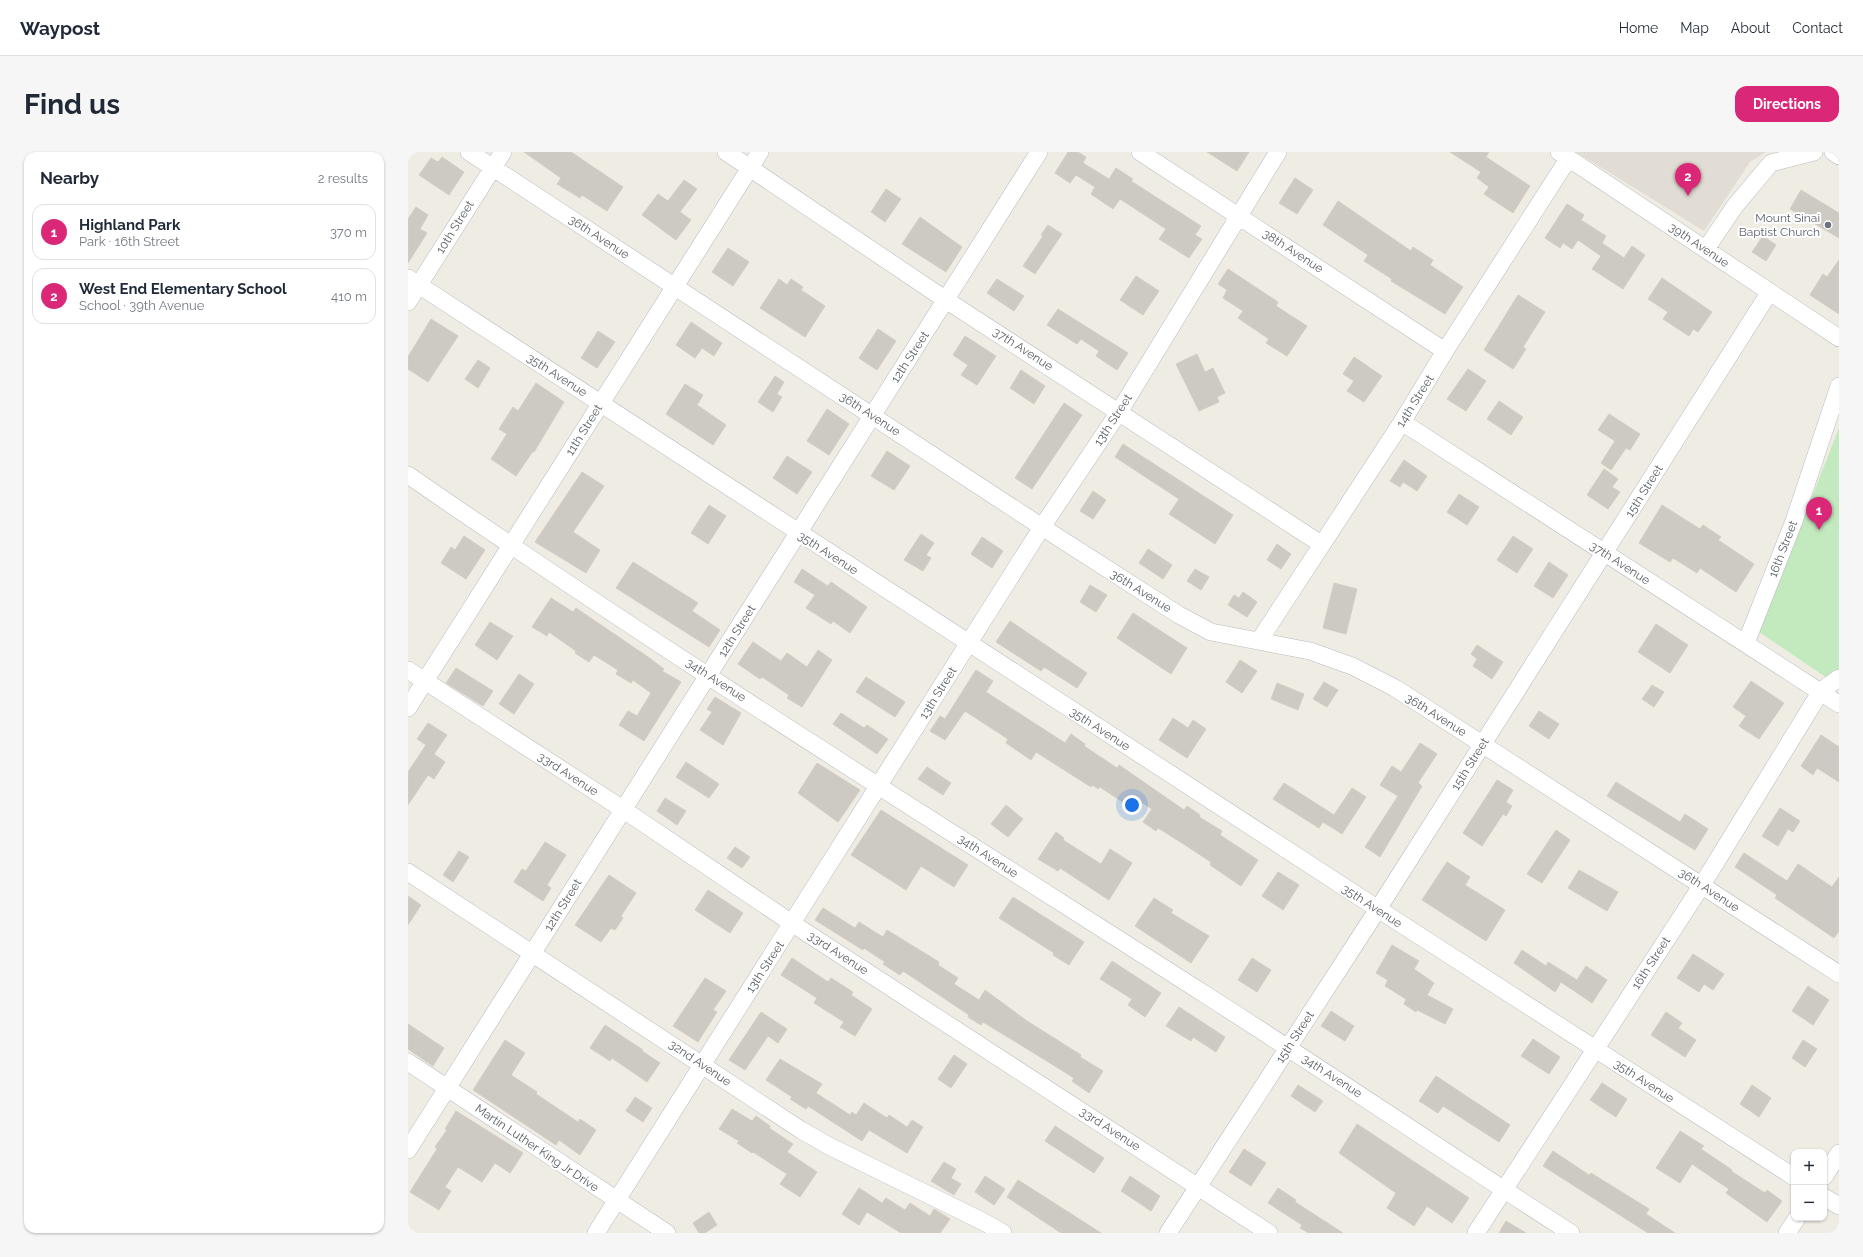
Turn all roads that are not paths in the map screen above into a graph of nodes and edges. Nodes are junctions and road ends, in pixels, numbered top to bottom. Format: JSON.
{"nodes":[{"id":1,"x":469,"y":152,"type":"edge"},
{"id":2,"x":503,"y":152,"type":"edge"},
{"id":3,"x":726,"y":152,"type":"edge"},
{"id":4,"x":760,"y":152,"type":"edge"},
{"id":5,"x":1039,"y":152,"type":"edge"},
{"id":6,"x":1140,"y":152,"type":"edge"},
{"id":7,"x":1278,"y":152,"type":"edge"},
{"id":8,"x":1814,"y":152,"type":"edge"},
{"id":9,"x":1833,"y":152,"type":"edge"},
{"id":10,"x":1563,"y":156,"type":"edge"},
{"id":11,"x":1839,"y":156,"type":"edge"},
{"id":12,"x":493,"y":168,"type":"junction"},
{"id":13,"x":750,"y":168,"type":"junction"},
{"id":14,"x":1238,"y":215,"type":"junction"},
{"id":15,"x":1706,"y":249,"type":"junction"},
{"id":16,"x":413,"y":282,"type":"edge"},
{"id":17,"x":674,"y":286,"type":"junction"},
{"id":18,"x":1770,"y":293,"type":"junction"},
{"id":19,"x":946,"y":300,"type":"junction"},
{"id":20,"x":408,"y":302,"type":"edge"},
{"id":21,"x":1839,"y":338,"type":"edge"},
{"id":22,"x":1445,"y":351,"type":"junction"},
{"id":23,"x":1839,"y":386,"type":"edge"},
{"id":24,"x":600,"y":403,"type":"junction"},
{"id":25,"x":1119,"y":412,"type":"junction"},
{"id":26,"x":872,"y":415,"type":"junction"},
{"id":27,"x":1402,"y":422,"type":"junction"},
{"id":28,"x":408,"y":475,"type":"edge"},
{"id":29,"x":1042,"y":527,"type":"junction"},
{"id":30,"x":799,"y":534,"type":"junction"},
{"id":31,"x":1322,"y":544,"type":"junction"},
{"id":32,"x":510,"y":546,"type":"junction"},
{"id":33,"x":1605,"y":553,"type":"junction"},
{"id":34,"x":1259,"y":641,"type":"junction"},
{"id":35,"x":1746,"y":642,"type":"junction"},
{"id":36,"x":968,"y":644,"type":"junction"},
{"id":37,"x":408,"y":670,"type":"edge"},
{"id":38,"x":708,"y":676,"type":"junction"},
{"id":39,"x":1839,"y":678,"type":"edge"},
{"id":40,"x":425,"y":681,"type":"junction"},
{"id":41,"x":1821,"y":691,"type":"junction"},
{"id":42,"x":1839,"y":704,"type":"edge"},
{"id":43,"x":408,"y":708,"type":"edge"},
{"id":44,"x":1483,"y":744,"type":"junction"},
{"id":45,"x":879,"y":786,"type":"junction"},
{"id":46,"x":624,"y":810,"type":"junction"},
{"id":47,"x":408,"y":872,"type":"edge"},
{"id":48,"x":1702,"y":885,"type":"junction"},
{"id":49,"x":1378,"y":910,"type":"junction"},
{"id":50,"x":793,"y":924,"type":"junction"},
{"id":51,"x":533,"y":952,"type":"junction"},
{"id":52,"x":1839,"y":974,"type":"edge"},
{"id":53,"x":1288,"y":1047,"type":"junction"},
{"id":54,"x":1595,"y":1050,"type":"junction"},
{"id":55,"x":408,"y":1062,"type":"edge"},
{"id":56,"x":703,"y":1065,"type":"junction"},
{"id":57,"x":447,"y":1088,"type":"junction"},
{"id":58,"x":408,"y":1150,"type":"edge"},
{"id":59,"x":1839,"y":1153,"type":"edge"},
{"id":60,"x":1827,"y":1172,"type":"edge"},
{"id":61,"x":1791,"y":1175,"type":"edge"},
{"id":62,"x":1198,"y":1186,"type":"junction"},
{"id":63,"x":1504,"y":1190,"type":"junction"},
{"id":64,"x":1827,"y":1199,"type":"edge"},
{"id":65,"x":617,"y":1200,"type":"junction"},
{"id":66,"x":1839,"y":1206,"type":"edge"},
{"id":67,"x":1795,"y":1221,"type":"edge"},
{"id":68,"x":596,"y":1233,"type":"edge"},
{"id":69,"x":667,"y":1233,"type":"edge"},
{"id":70,"x":1003,"y":1233,"type":"edge"},
{"id":71,"x":1168,"y":1233,"type":"edge"},
{"id":72,"x":1269,"y":1233,"type":"edge"},
{"id":73,"x":1476,"y":1233,"type":"edge"},
{"id":74,"x":1571,"y":1233,"type":"edge"},
{"id":75,"x":1787,"y":1233,"type":"edge"}],
"edges":[{"from":1,"to":12,"type":"street","name":"36th Avenue"},
{"from":2,"to":12,"type":"street","name":"10th Street"},
{"from":3,"to":13,"type":"street","name":"37th Avenue"},
{"from":4,"to":13,"type":"street","name":"11th Street"},
{"from":5,"to":19,"type":"street","name":"12th Street"},
{"from":6,"to":14,"type":"street","name":"38th Avenue"},
{"from":7,"to":14,"type":"street","name":"13th Street"},
{"from":8,"to":15,"type":"street"},
{"from":9,"to":11,"type":"street"},
{"from":10,"to":15,"type":"street","name":"39th Avenue"},
{"from":10,"to":22,"type":"street","name":"14th Street"},
{"from":12,"to":16,"type":"street","name":"10th Street"},
{"from":12,"to":17,"type":"street","name":"36th Avenue"},
{"from":13,"to":17,"type":"street","name":"11th Street"},
{"from":13,"to":19,"type":"street","name":"37th Avenue"},
{"from":14,"to":22,"type":"street","name":"38th Avenue"},
{"from":14,"to":25,"type":"street","name":"13th Street"},
{"from":15,"to":18,"type":"street","name":"39th Avenue"},
{"from":16,"to":20,"type":"street","name":"10th Street"},
{"from":16,"to":24,"type":"street","name":"35th Avenue"},
{"from":17,"to":24,"type":"street","name":"11th Street"},
{"from":17,"to":26,"type":"street","name":"36th Avenue"},
{"from":18,"to":21,"type":"street","name":"39th Avenue"},
{"from":18,"to":33,"type":"street","name":"15th Street"},
{"from":19,"to":25,"type":"street","name":"37th Avenue"},
{"from":19,"to":26,"type":"street","name":"12th Street"},
{"from":22,"to":27,"type":"street","name":"14th Street"},
{"from":23,"to":35,"type":"street","name":"16th Street"},
{"from":24,"to":30,"type":"street","name":"35th Avenue"},
{"from":24,"to":32,"type":"street","name":"11th Street"},
{"from":25,"to":29,"type":"street","name":"13th Street"},
{"from":25,"to":31,"type":"street","name":"37th Avenue"},
{"from":26,"to":29,"type":"street","name":"36th Avenue"},
{"from":26,"to":30,"type":"street","name":"12th Street"},
{"from":27,"to":31,"type":"street","name":"14th Street"},
{"from":27,"to":33,"type":"street","name":"37th Avenue"},
{"from":28,"to":32,"type":"street","name":"34th Avenue"},
{"from":29,"to":34,"type":"street","name":"36th Avenue"},
{"from":29,"to":36,"type":"street","name":"13th Street"},
{"from":30,"to":36,"type":"street","name":"35th Avenue"},
{"from":30,"to":38,"type":"street","name":"12th Street"},
{"from":31,"to":34,"type":"street","name":"14th Street"},
{"from":32,"to":38,"type":"street","name":"34th Avenue"},
{"from":32,"to":40,"type":"street","name":"11th Street"},
{"from":33,"to":35,"type":"street","name":"37th Avenue"},
{"from":33,"to":44,"type":"street","name":"15th Street"},
{"from":34,"to":44,"type":"street","name":"36th Avenue"},
{"from":35,"to":41,"type":"street","name":"37th Avenue"},
{"from":36,"to":45,"type":"street","name":"13th Street"},
{"from":36,"to":49,"type":"street","name":"35th Avenue"},
{"from":37,"to":40,"type":"street","name":"33rd Avenue"},
{"from":38,"to":45,"type":"street","name":"34th Avenue"},
{"from":38,"to":46,"type":"street","name":"12th Street"},
{"from":39,"to":41,"type":"street"},
{"from":40,"to":43,"type":"street","name":"11th Street"},
{"from":40,"to":46,"type":"street","name":"33rd Avenue"},
{"from":41,"to":42,"type":"street","name":"37th Avenue"},
{"from":41,"to":48,"type":"street","name":"16th Street"},
{"from":44,"to":48,"type":"street","name":"36th Avenue"},
{"from":44,"to":49,"type":"street","name":"15th Street"},
{"from":45,"to":50,"type":"street","name":"13th Street"},
{"from":45,"to":53,"type":"street","name":"34th Avenue"},
{"from":46,"to":50,"type":"street","name":"33rd Avenue"},
{"from":46,"to":51,"type":"street","name":"12th Street"},
{"from":47,"to":51,"type":"street","name":"32nd Avenue"},
{"from":48,"to":52,"type":"street","name":"36th Avenue"},
{"from":48,"to":54,"type":"street","name":"16th Street"},
{"from":49,"to":53,"type":"street","name":"15th Street"},
{"from":49,"to":54,"type":"street","name":"35th Avenue"},
{"from":50,"to":56,"type":"street","name":"13th Street"},
{"from":50,"to":62,"type":"street","name":"33rd Avenue"},
{"from":51,"to":56,"type":"street","name":"32nd Avenue"},
{"from":51,"to":57,"type":"street","name":"12th Street"},
{"from":53,"to":62,"type":"street","name":"15th Street"},
{"from":53,"to":63,"type":"street","name":"34th Avenue"},
{"from":54,"to":61,"type":"street","name":"35th Avenue"},
{"from":54,"to":63,"type":"street","name":"16th Street"},
{"from":55,"to":57,"type":"street","name":"Martin Luther King Jr Drive"},
{"from":56,"to":65,"type":"street","name":"13th Street"},
{"from":56,"to":70,"type":"street","name":"32nd Avenue"},
{"from":57,"to":58,"type":"street","name":"12th Street"},
{"from":57,"to":65,"type":"street","name":"Martin Luther King Jr Drive"},
{"from":59,"to":60,"type":"street"},
{"from":62,"to":71,"type":"street","name":"15th Street"},
{"from":62,"to":72,"type":"street","name":"33rd Avenue"},
{"from":63,"to":73,"type":"street","name":"16th Street"},
{"from":63,"to":74,"type":"street","name":"34th Avenue"},
{"from":64,"to":66,"type":"street"},
{"from":65,"to":68,"type":"street","name":"13th Street"},
{"from":65,"to":69,"type":"street","name":"Martin Luther King Jr Drive"},
{"from":67,"to":75,"type":"street"}]}
